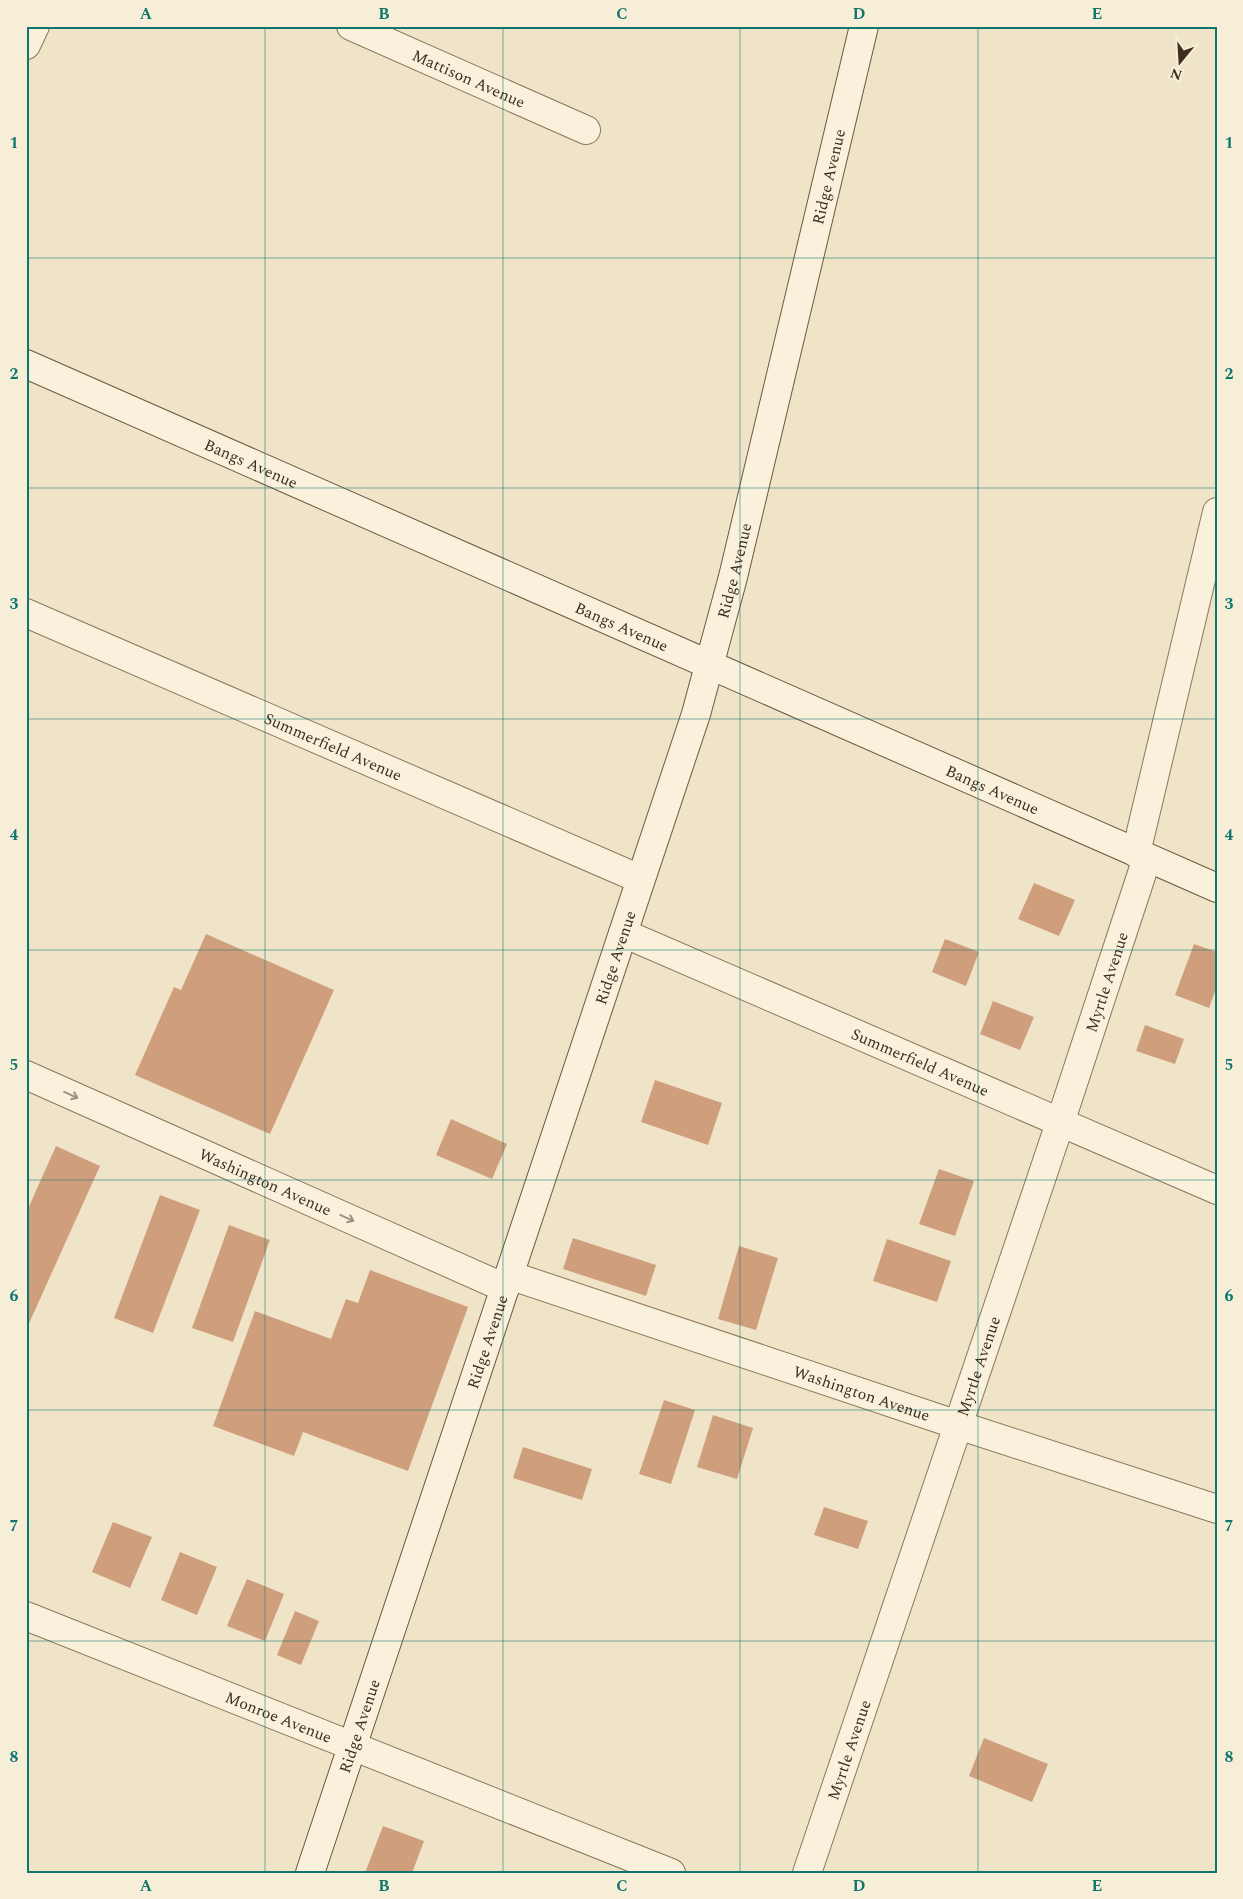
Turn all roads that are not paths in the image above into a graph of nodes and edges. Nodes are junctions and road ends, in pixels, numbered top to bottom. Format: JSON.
{"nodes":[{"id":1,"x":34,"y":26,"type":"edge"},
{"id":2,"x":351,"y":26,"type":"edge"},
{"id":3,"x":864,"y":26,"type":"edge"},
{"id":4,"x":26,"y":45,"type":"edge"},
{"id":5,"x":586,"y":130,"type":"dead end"},
{"id":6,"x":26,"y":364,"type":"edge"},
{"id":7,"x":1217,"y":512,"type":"edge"},
{"id":8,"x":26,"y":613,"type":"edge"},
{"id":9,"x":710,"y":665,"type":"junction"},
{"id":10,"x":1142,"y":855,"type":"junction"},
{"id":11,"x":640,"y":879,"type":"junction"},
{"id":12,"x":1217,"y":888,"type":"edge"},
{"id":13,"x":623,"y":933,"type":"junction"},
{"id":14,"x":26,"y":1075,"type":"edge"},
{"id":15,"x":1060,"y":1123,"type":"junction"},
{"id":16,"x":1217,"y":1190,"type":"edge"},
{"id":17,"x":507,"y":1281,"type":"junction"},
{"id":18,"x":958,"y":1425,"type":"junction"},
{"id":19,"x":1217,"y":1509,"type":"edge"},
{"id":20,"x":26,"y":1616,"type":"edge"},
{"id":21,"x":353,"y":1746,"type":"junction"},
{"id":22,"x":310,"y":1873,"type":"edge"},
{"id":23,"x":671,"y":1873,"type":"edge"},
{"id":24,"x":807,"y":1873,"type":"edge"}],
"edges":[{"from":1,"to":4,"type":"street"},
{"from":2,"to":5,"type":"street","name":"Mattison Avenue"},
{"from":3,"to":9,"type":"street","name":"Ridge Avenue"},
{"from":6,"to":9,"type":"street","name":"Bangs Avenue"},
{"from":7,"to":10,"type":"street","name":"Myrtle Avenue"},
{"from":8,"to":11,"type":"street","name":"Summerfield Avenue"},
{"from":9,"to":10,"type":"street","name":"Bangs Avenue"},
{"from":9,"to":11,"type":"street","name":"Ridge Avenue"},
{"from":10,"to":12,"type":"street","name":"Bangs Avenue"},
{"from":10,"to":15,"type":"street","name":"Myrtle Avenue"},
{"from":11,"to":13,"type":"street","name":"Ridge Avenue"},
{"from":13,"to":15,"type":"street","name":"Summerfield Avenue"},
{"from":13,"to":17,"type":"street","name":"Ridge Avenue"},
{"from":14,"to":17,"type":"street","name":"Washington Avenue","one_way":true},
{"from":15,"to":16,"type":"street","name":"Summerfield Avenue"},
{"from":15,"to":18,"type":"street","name":"Myrtle Avenue"},
{"from":17,"to":18,"type":"street","name":"Washington Avenue"},
{"from":17,"to":21,"type":"street","name":"Ridge Avenue"},
{"from":18,"to":19,"type":"street","name":"Washington Avenue"},
{"from":18,"to":24,"type":"street","name":"Myrtle Avenue"},
{"from":20,"to":21,"type":"street","name":"Monroe Avenue"},
{"from":21,"to":22,"type":"street","name":"Ridge Avenue"},
{"from":21,"to":23,"type":"street","name":"Monroe Avenue"}]}
